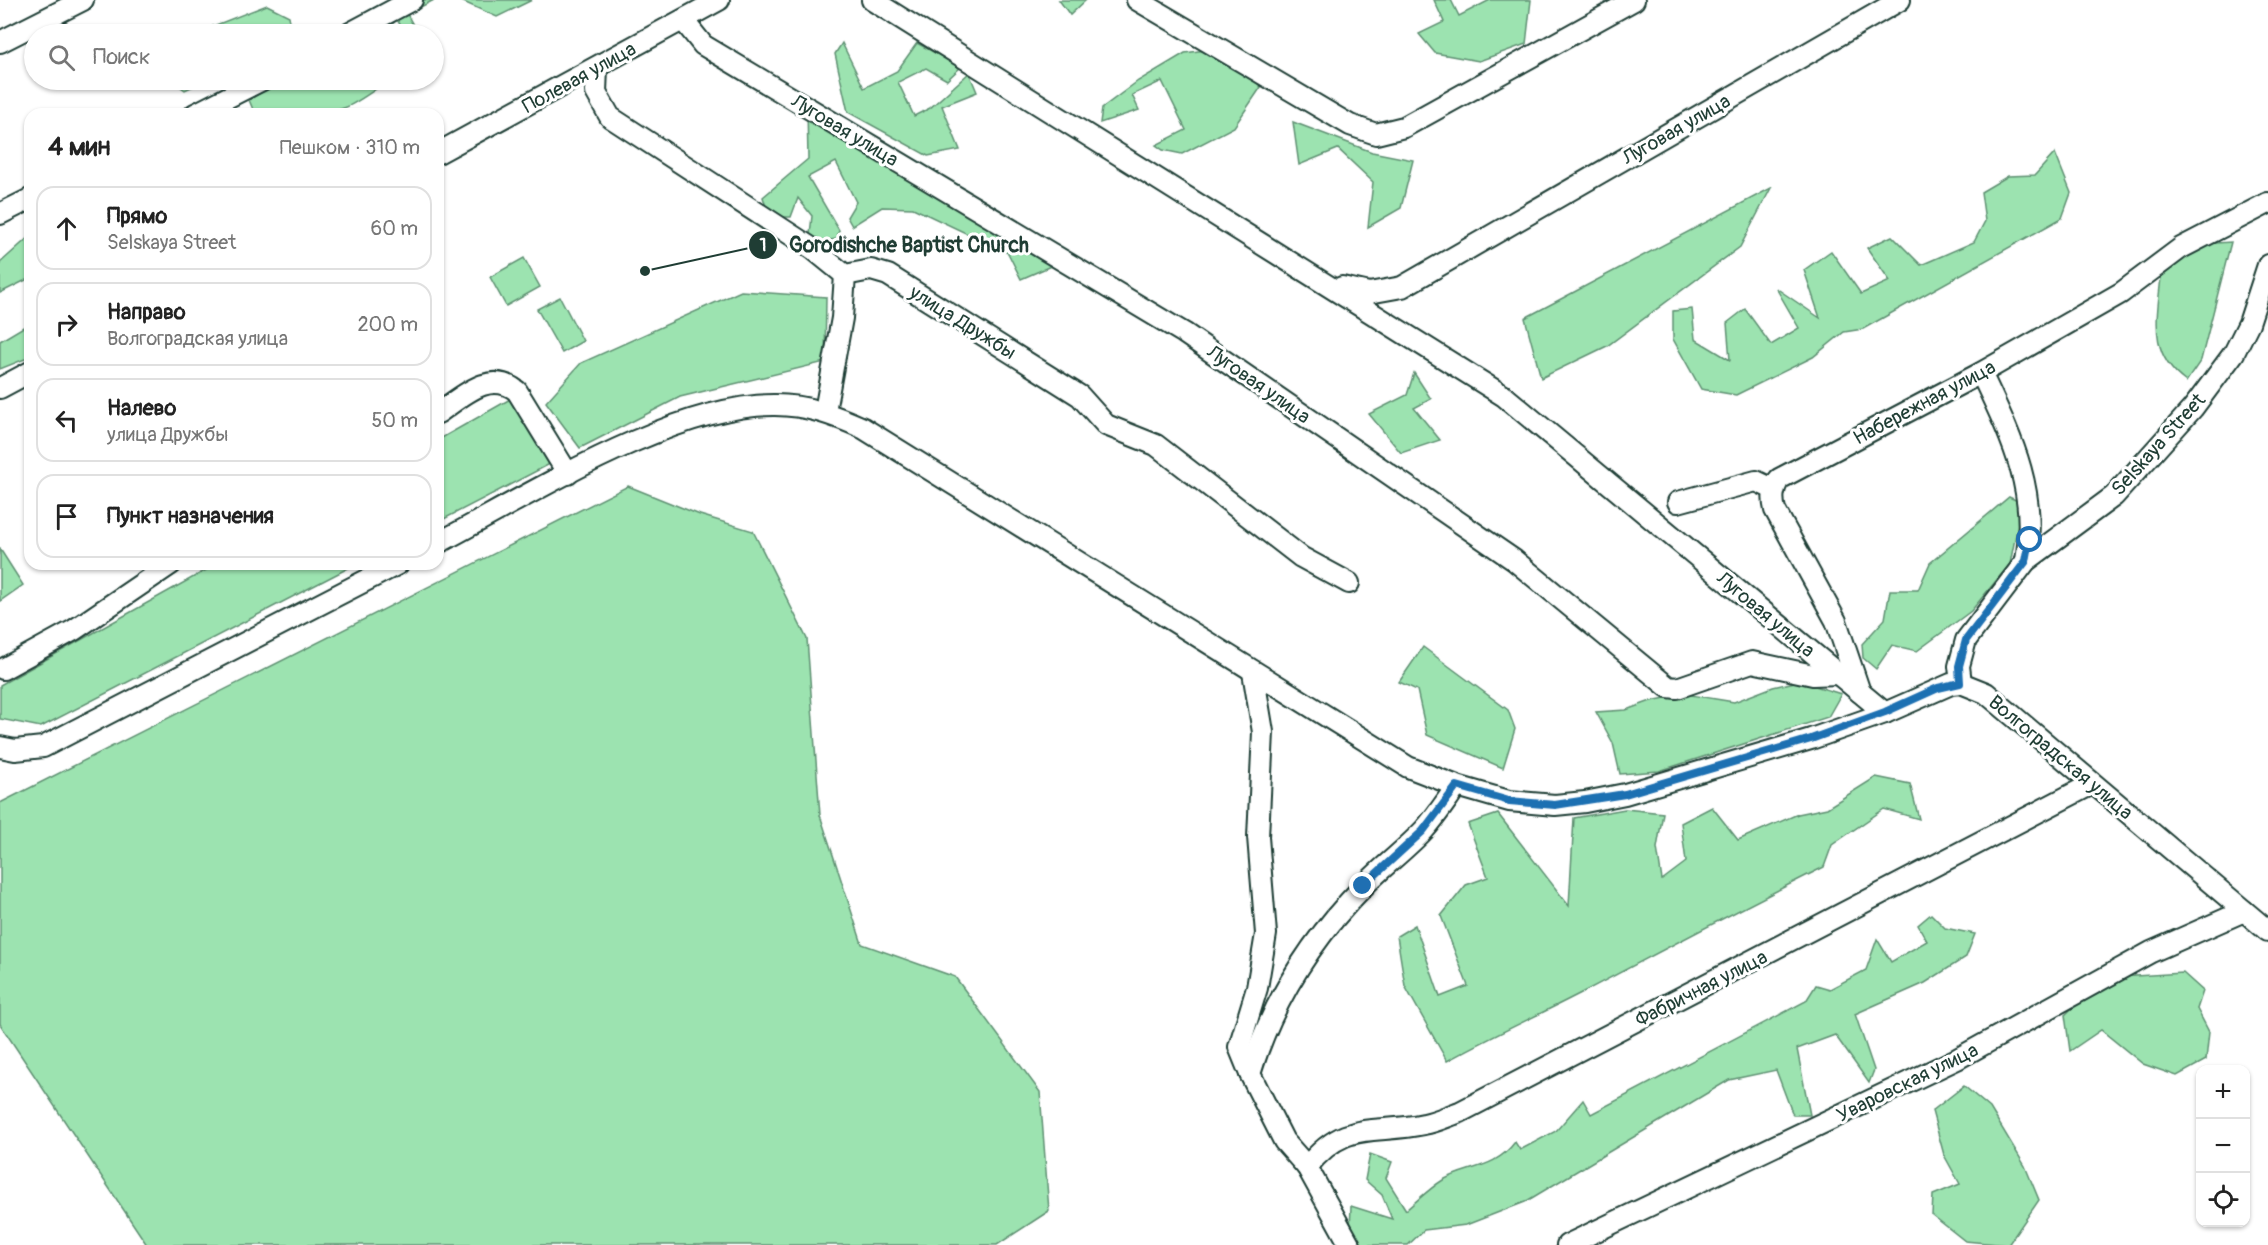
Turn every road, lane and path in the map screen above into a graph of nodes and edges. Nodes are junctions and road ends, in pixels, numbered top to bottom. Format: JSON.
{"nodes":[{"id":1,"x":83,"y":0,"type":"edge"},
{"id":2,"x":412,"y":0,"type":"edge"},
{"id":3,"x":719,"y":0,"type":"edge"},
{"id":4,"x":872,"y":0,"type":"edge"},
{"id":5,"x":1137,"y":0,"type":"edge"},
{"id":6,"x":1634,"y":0,"type":"edge"},
{"id":7,"x":1900,"y":0,"type":"edge"},
{"id":8,"x":683,"y":20,"type":"junction"},
{"id":9,"x":36,"y":24,"type":"edge"},
{"id":10,"x":367,"y":24,"type":"edge"},
{"id":11,"x":24,"y":30,"type":"edge"},
{"id":12,"x":0,"y":42,"type":"edge"},
{"id":13,"x":597,"y":68,"type":"junction"},
{"id":14,"x":242,"y":90,"type":"edge"},
{"id":15,"x":207,"y":108,"type":"edge"},
{"id":16,"x":444,"y":150,"type":"edge"},
{"id":17,"x":24,"y":202,"type":"edge"},
{"id":18,"x":2268,"y":203,"type":"edge"},
{"id":19,"x":0,"y":214,"type":"edge"},
{"id":20,"x":2268,"y":265,"type":"edge"},
{"id":21,"x":845,"y":275,"type":"junction"},
{"id":22,"x":1318,"y":278,"type":"junction"},
{"id":23,"x":1402,"y":287,"type":"junction"},
{"id":24,"x":1383,"y":319,"type":"junction"},
{"id":25,"x":1981,"y":373,"type":"junction"},
{"id":26,"x":24,"y":375,"type":"edge"},
{"id":27,"x":0,"y":388,"type":"edge"},
{"id":28,"x":444,"y":409,"type":"edge"},
{"id":29,"x":825,"y":411,"type":"junction"},
{"id":30,"x":568,"y":474,"type":"junction"},
{"id":31,"x":1773,"y":489,"type":"junction"},
{"id":32,"x":1678,"y":502,"type":"dead end"},
{"id":33,"x":444,"y":540,"type":"edge"},
{"id":34,"x":2026,"y":561,"type":"junction"},
{"id":35,"x":162,"y":570,"type":"edge"},
{"id":36,"x":386,"y":570,"type":"edge"},
{"id":37,"x":1349,"y":583,"type":"dead end"},
{"id":38,"x":3,"y":669,"type":"dead end"},
{"id":39,"x":1252,"y":672,"type":"junction"},
{"id":40,"x":1838,"y":674,"type":"junction"},
{"id":41,"x":1960,"y":683,"type":"junction"},
{"id":42,"x":1860,"y":692,"type":"junction"},
{"id":43,"x":1885,"y":712,"type":"junction"},
{"id":44,"x":0,"y":747,"type":"edge"},
{"id":45,"x":2092,"y":784,"type":"junction"},
{"id":46,"x":1457,"y":786,"type":"junction"},
{"id":47,"x":2244,"y":910,"type":"junction"},
{"id":48,"x":2268,"y":931,"type":"edge"},
{"id":49,"x":1250,"y":1074,"type":"junction"},
{"id":50,"x":1307,"y":1167,"type":"junction"},
{"id":51,"x":1350,"y":1245,"type":"edge"},
{"id":52,"x":1567,"y":1245,"type":"edge"}],
"edges":[{"from":1,"to":9,"type":"street"},
{"from":2,"to":10,"type":"street"},
{"from":3,"to":8,"type":"street","name":"Полевая улица"},
{"from":4,"to":22,"type":"street","name":"Луговая улица"},
{"from":5,"to":6,"type":"street"},
{"from":7,"to":23,"type":"street","name":"Луговая улица"},
{"from":8,"to":13,"type":"street","name":"Полевая улица"},
{"from":8,"to":40,"type":"street","name":"Луговая улица"},
{"from":11,"to":12,"type":"street"},
{"from":13,"to":16,"type":"street","name":"Полевая улица"},
{"from":13,"to":21,"type":"street"},
{"from":14,"to":15,"type":"street"},
{"from":17,"to":19,"type":"street"},
{"from":18,"to":25,"type":"street","name":"Набережная улица"},
{"from":20,"to":34,"type":"street","name":"Selskaya Street"},
{"from":21,"to":29,"type":"street"},
{"from":21,"to":37,"type":"street","name":"улица Дружбы"},
{"from":22,"to":23,"type":"street","name":"Луговая улица"},
{"from":22,"to":24,"type":"street","name":"Луговая улица"},
{"from":23,"to":24,"type":"street"},
{"from":24,"to":40,"type":"street","name":"Луговая улица"},
{"from":25,"to":31,"type":"street","name":"Набережная улица"},
{"from":25,"to":34,"type":"street"},
{"from":26,"to":27,"type":"street"},
{"from":28,"to":30,"type":"street"},
{"from":29,"to":30,"type":"street"},
{"from":29,"to":39,"type":"street"},
{"from":30,"to":33,"type":"street"},
{"from":31,"to":32,"type":"street"},
{"from":31,"to":42,"type":"street"},
{"from":34,"to":41,"type":"street","name":"Selskaya Street"},
{"from":35,"to":38,"type":"street"},
{"from":36,"to":44,"type":"street"},
{"from":39,"to":46,"type":"street"},
{"from":39,"to":49,"type":"street"},
{"from":40,"to":42,"type":"street","name":"Луговая улица"},
{"from":41,"to":43,"type":"street"},
{"from":41,"to":45,"type":"street","name":"Волгоградская улица"},
{"from":42,"to":43,"type":"street","name":"Луговая улица"},
{"from":43,"to":46,"type":"street"},
{"from":45,"to":47,"type":"street","name":"Волгоградская улица"},
{"from":45,"to":50,"type":"street","name":"Фабричная улица"},
{"from":46,"to":49,"type":"street"},
{"from":47,"to":48,"type":"street","name":"Волгоградская улица"},
{"from":47,"to":52,"type":"street","name":"Уваровская улица"},
{"from":49,"to":50,"type":"street"},
{"from":50,"to":51,"type":"street"}]}
